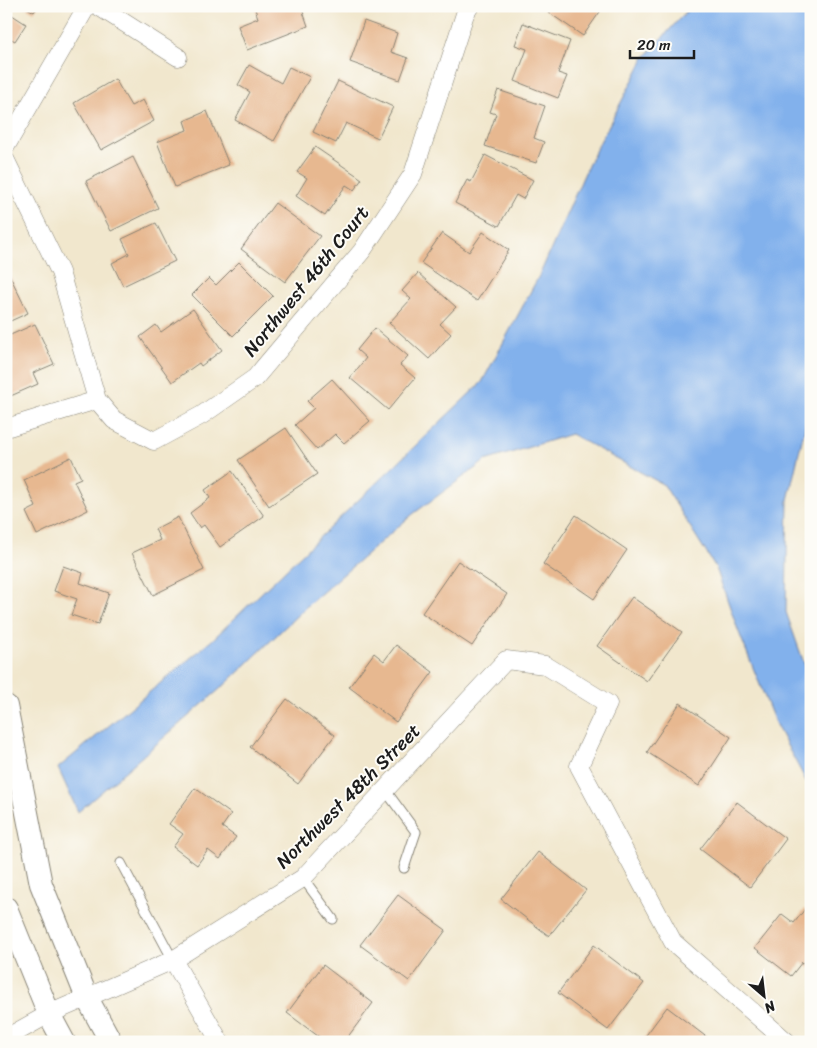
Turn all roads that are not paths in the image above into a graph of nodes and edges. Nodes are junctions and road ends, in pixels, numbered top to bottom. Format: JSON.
{"nodes":[{"id":1,"x":87,"y":6,"type":"edge"},
{"id":2,"x":98,"y":6,"type":"edge"},
{"id":3,"x":470,"y":6,"type":"edge"},
{"id":4,"x":178,"y":57,"type":"dead end"},
{"id":5,"x":6,"y":146,"type":"edge"},
{"id":6,"x":6,"y":160,"type":"edge"},
{"id":7,"x":97,"y":400,"type":"junction"},
{"id":8,"x":6,"y":428,"type":"edge"},
{"id":9,"x":6,"y":706,"type":"edge"},
{"id":10,"x":386,"y":792,"type":"junction"},
{"id":11,"x":120,"y":863,"type":"dead end"},
{"id":12,"x":404,"y":868,"type":"dead end"},
{"id":13,"x":303,"y":878,"type":"junction"},
{"id":14,"x":6,"y":908,"type":"edge"},
{"id":15,"x":332,"y":919,"type":"dead end"},
{"id":16,"x":172,"y":960,"type":"junction"},
{"id":17,"x":87,"y":998,"type":"junction"},
{"id":18,"x":49,"y":1014,"type":"junction"},
{"id":19,"x":6,"y":1038,"type":"edge"},
{"id":20,"x":64,"y":1042,"type":"edge"},
{"id":21,"x":111,"y":1042,"type":"edge"},
{"id":22,"x":220,"y":1042,"type":"edge"},
{"id":23,"x":787,"y":1042,"type":"edge"}],
"edges":[{"from":1,"to":5,"type":"street"},
{"from":2,"to":4,"type":"street"},
{"from":3,"to":7,"type":"street","name":"Northwest 46th Court"},
{"from":6,"to":7,"type":"street"},
{"from":7,"to":8,"type":"street"},
{"from":9,"to":17,"type":"street"},
{"from":10,"to":12,"type":"lane"},
{"from":10,"to":13,"type":"street","name":"Northwest 48th Street"},
{"from":10,"to":23,"type":"street","name":"Northwest 48th Street"},
{"from":11,"to":16,"type":"lane"},
{"from":13,"to":15,"type":"lane"},
{"from":13,"to":16,"type":"street","name":"Northwest 48th Street"},
{"from":14,"to":18,"type":"street"},
{"from":16,"to":17,"type":"street","name":"Northwest 48th Street"},
{"from":16,"to":22,"type":"street"},
{"from":17,"to":18,"type":"street","name":"Northwest 48th Street"},
{"from":17,"to":21,"type":"street"},
{"from":18,"to":19,"type":"street","name":"Northwest 48th Street"},
{"from":18,"to":20,"type":"street"}]}
